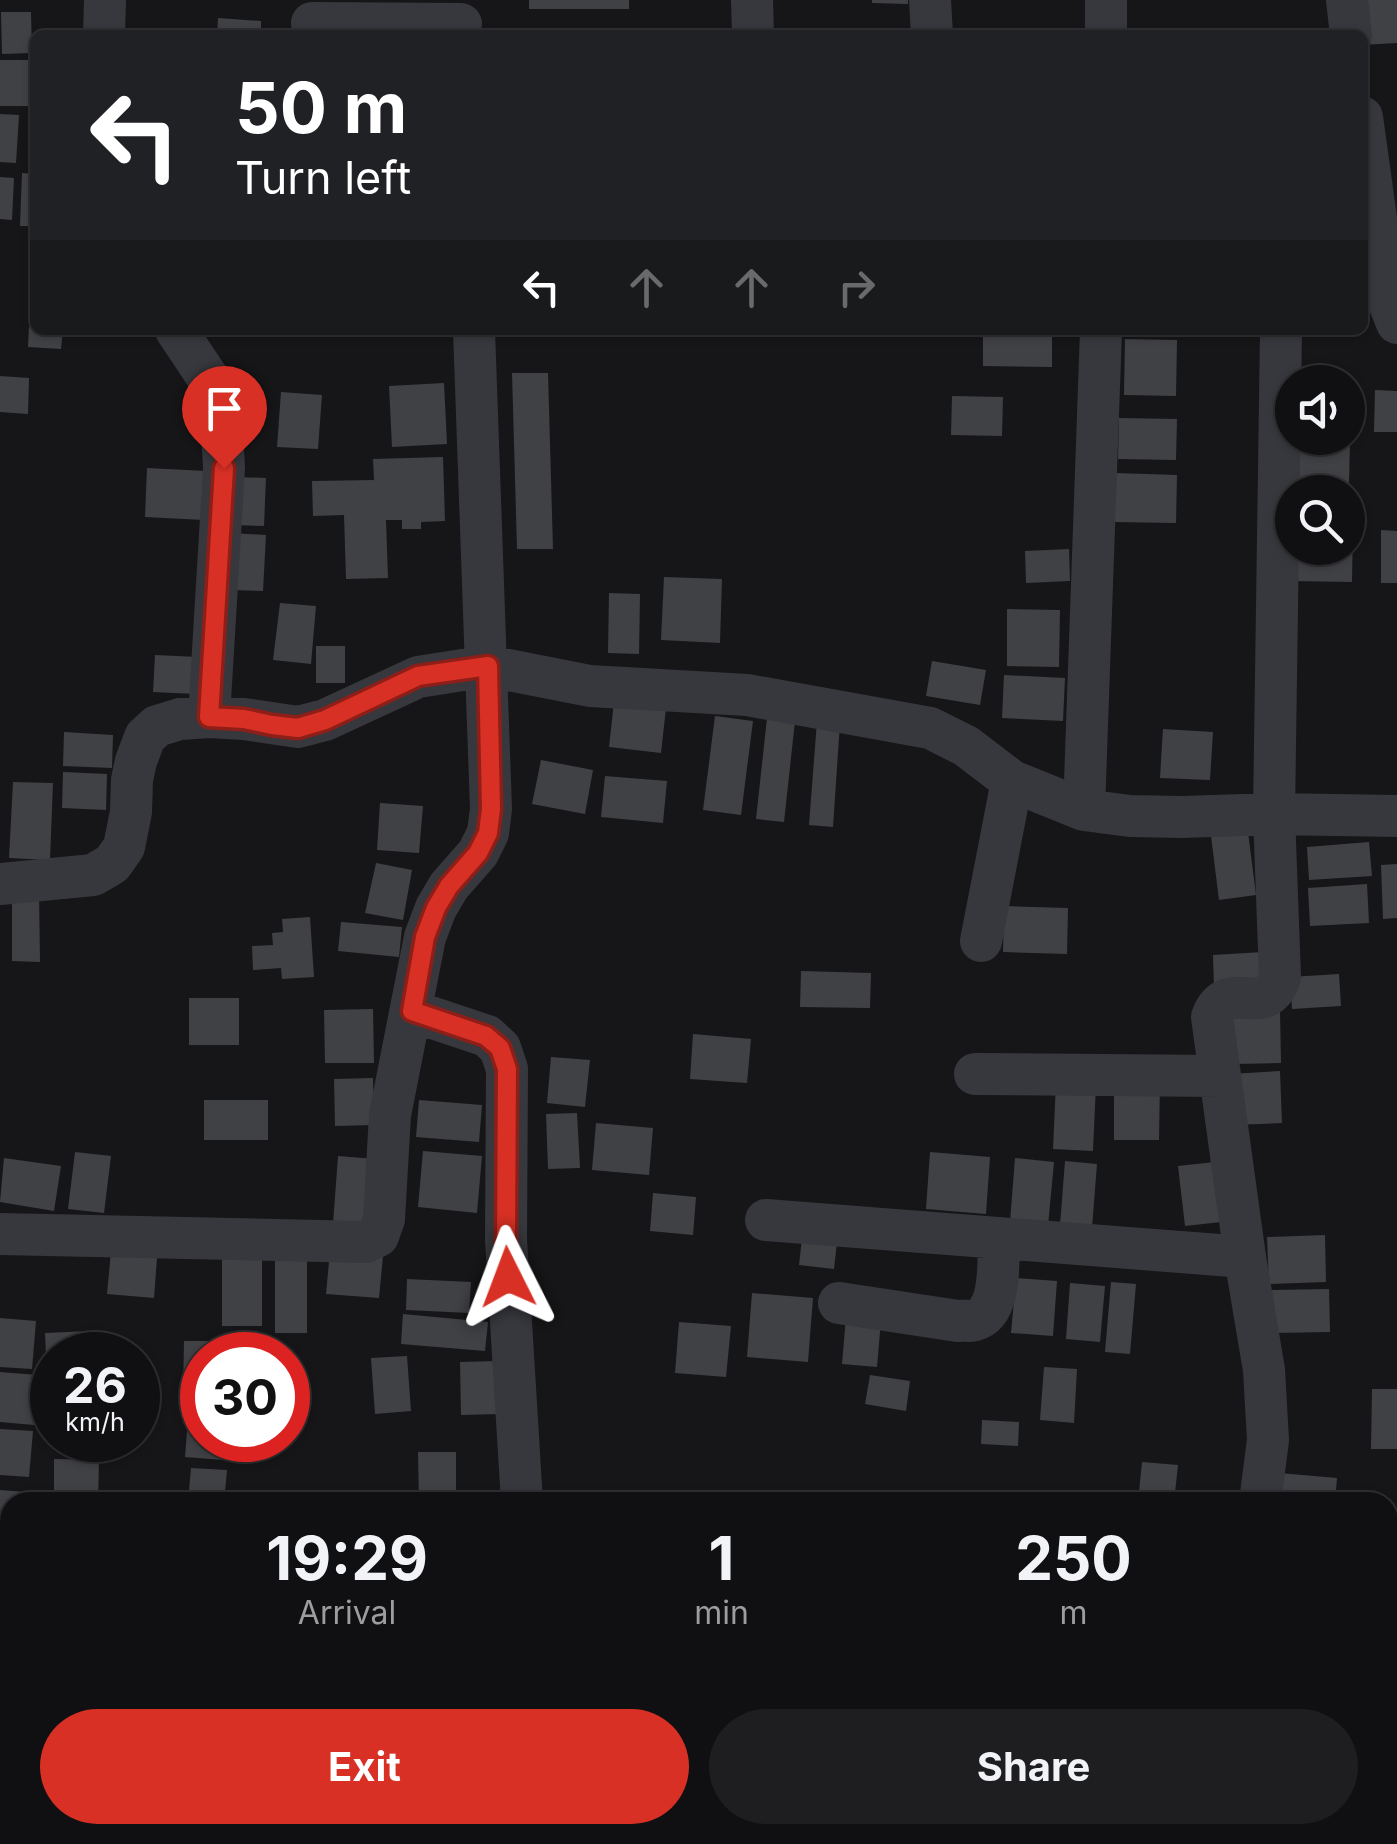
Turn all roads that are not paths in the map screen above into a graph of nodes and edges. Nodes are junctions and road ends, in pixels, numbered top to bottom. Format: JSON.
{"nodes":[{"id":1,"x":105,"y":0,"type":"edge"},
{"id":2,"x":752,"y":0,"type":"edge"},
{"id":3,"x":930,"y":0,"type":"edge"},
{"id":4,"x":1106,"y":0,"type":"edge"},
{"id":5,"x":1347,"y":0,"type":"edge"},
{"id":6,"x":461,"y":20,"type":"edge"},
{"id":7,"x":312,"y":23,"type":"dead end"},
{"id":8,"x":104,"y":30,"type":"edge"},
{"id":9,"x":754,"y":30,"type":"edge"},
{"id":10,"x":932,"y":30,"type":"edge"},
{"id":11,"x":1106,"y":30,"type":"edge"},
{"id":12,"x":1351,"y":30,"type":"edge"},
{"id":13,"x":1368,"y":161,"type":"edge"},
{"id":14,"x":1397,"y":323,"type":"edge"},
{"id":15,"x":179,"y":335,"type":"edge"},
{"id":16,"x":474,"y":335,"type":"edge"},
{"id":17,"x":1100,"y":335,"type":"edge"},
{"id":18,"x":1281,"y":335,"type":"edge"},
{"id":19,"x":488,"y":666,"type":"junction"},
{"id":20,"x":209,"y":717,"type":"junction"},
{"id":21,"x":1012,"y":781,"type":"junction"},
{"id":22,"x":1084,"y":810,"type":"junction"},
{"id":23,"x":1274,"y":814,"type":"junction"},
{"id":24,"x":1397,"y":816,"type":"edge"},
{"id":25,"x":0,"y":884,"type":"edge"},
{"id":26,"x":981,"y":941,"type":"dead end"},
{"id":27,"x":412,"y":1011,"type":"junction"},
{"id":28,"x":975,"y":1074,"type":"dead end"},
{"id":29,"x":1220,"y":1076,"type":"junction"},
{"id":30,"x":766,"y":1220,"type":"dead end"},
{"id":31,"x":0,"y":1234,"type":"edge"},
{"id":32,"x":999,"y":1238,"type":"junction"},
{"id":33,"x":1245,"y":1256,"type":"junction"},
{"id":34,"x":839,"y":1303,"type":"dead end"},
{"id":35,"x":521,"y":1492,"type":"edge"},
{"id":36,"x":1261,"y":1492,"type":"edge"}],
"edges":[{"from":1,"to":8,"type":"street"},
{"from":2,"to":9,"type":"street"},
{"from":3,"to":10,"type":"street"},
{"from":4,"to":11,"type":"street"},
{"from":5,"to":12,"type":"street"},
{"from":6,"to":7,"type":"street"},
{"from":13,"to":14,"type":"street"},
{"from":15,"to":20,"type":"street"},
{"from":16,"to":19,"type":"street"},
{"from":17,"to":22,"type":"street"},
{"from":18,"to":23,"type":"street"},
{"from":19,"to":20,"type":"street"},
{"from":19,"to":21,"type":"street"},
{"from":19,"to":27,"type":"street"},
{"from":20,"to":25,"type":"street"},
{"from":21,"to":22,"type":"street"},
{"from":21,"to":26,"type":"street"},
{"from":22,"to":23,"type":"street"},
{"from":23,"to":24,"type":"street"},
{"from":23,"to":29,"type":"street"},
{"from":27,"to":31,"type":"street"},
{"from":27,"to":35,"type":"street"},
{"from":28,"to":29,"type":"street"},
{"from":29,"to":33,"type":"street"},
{"from":30,"to":32,"type":"street"},
{"from":32,"to":33,"type":"street"},
{"from":32,"to":34,"type":"street"},
{"from":33,"to":36,"type":"street"}]}
